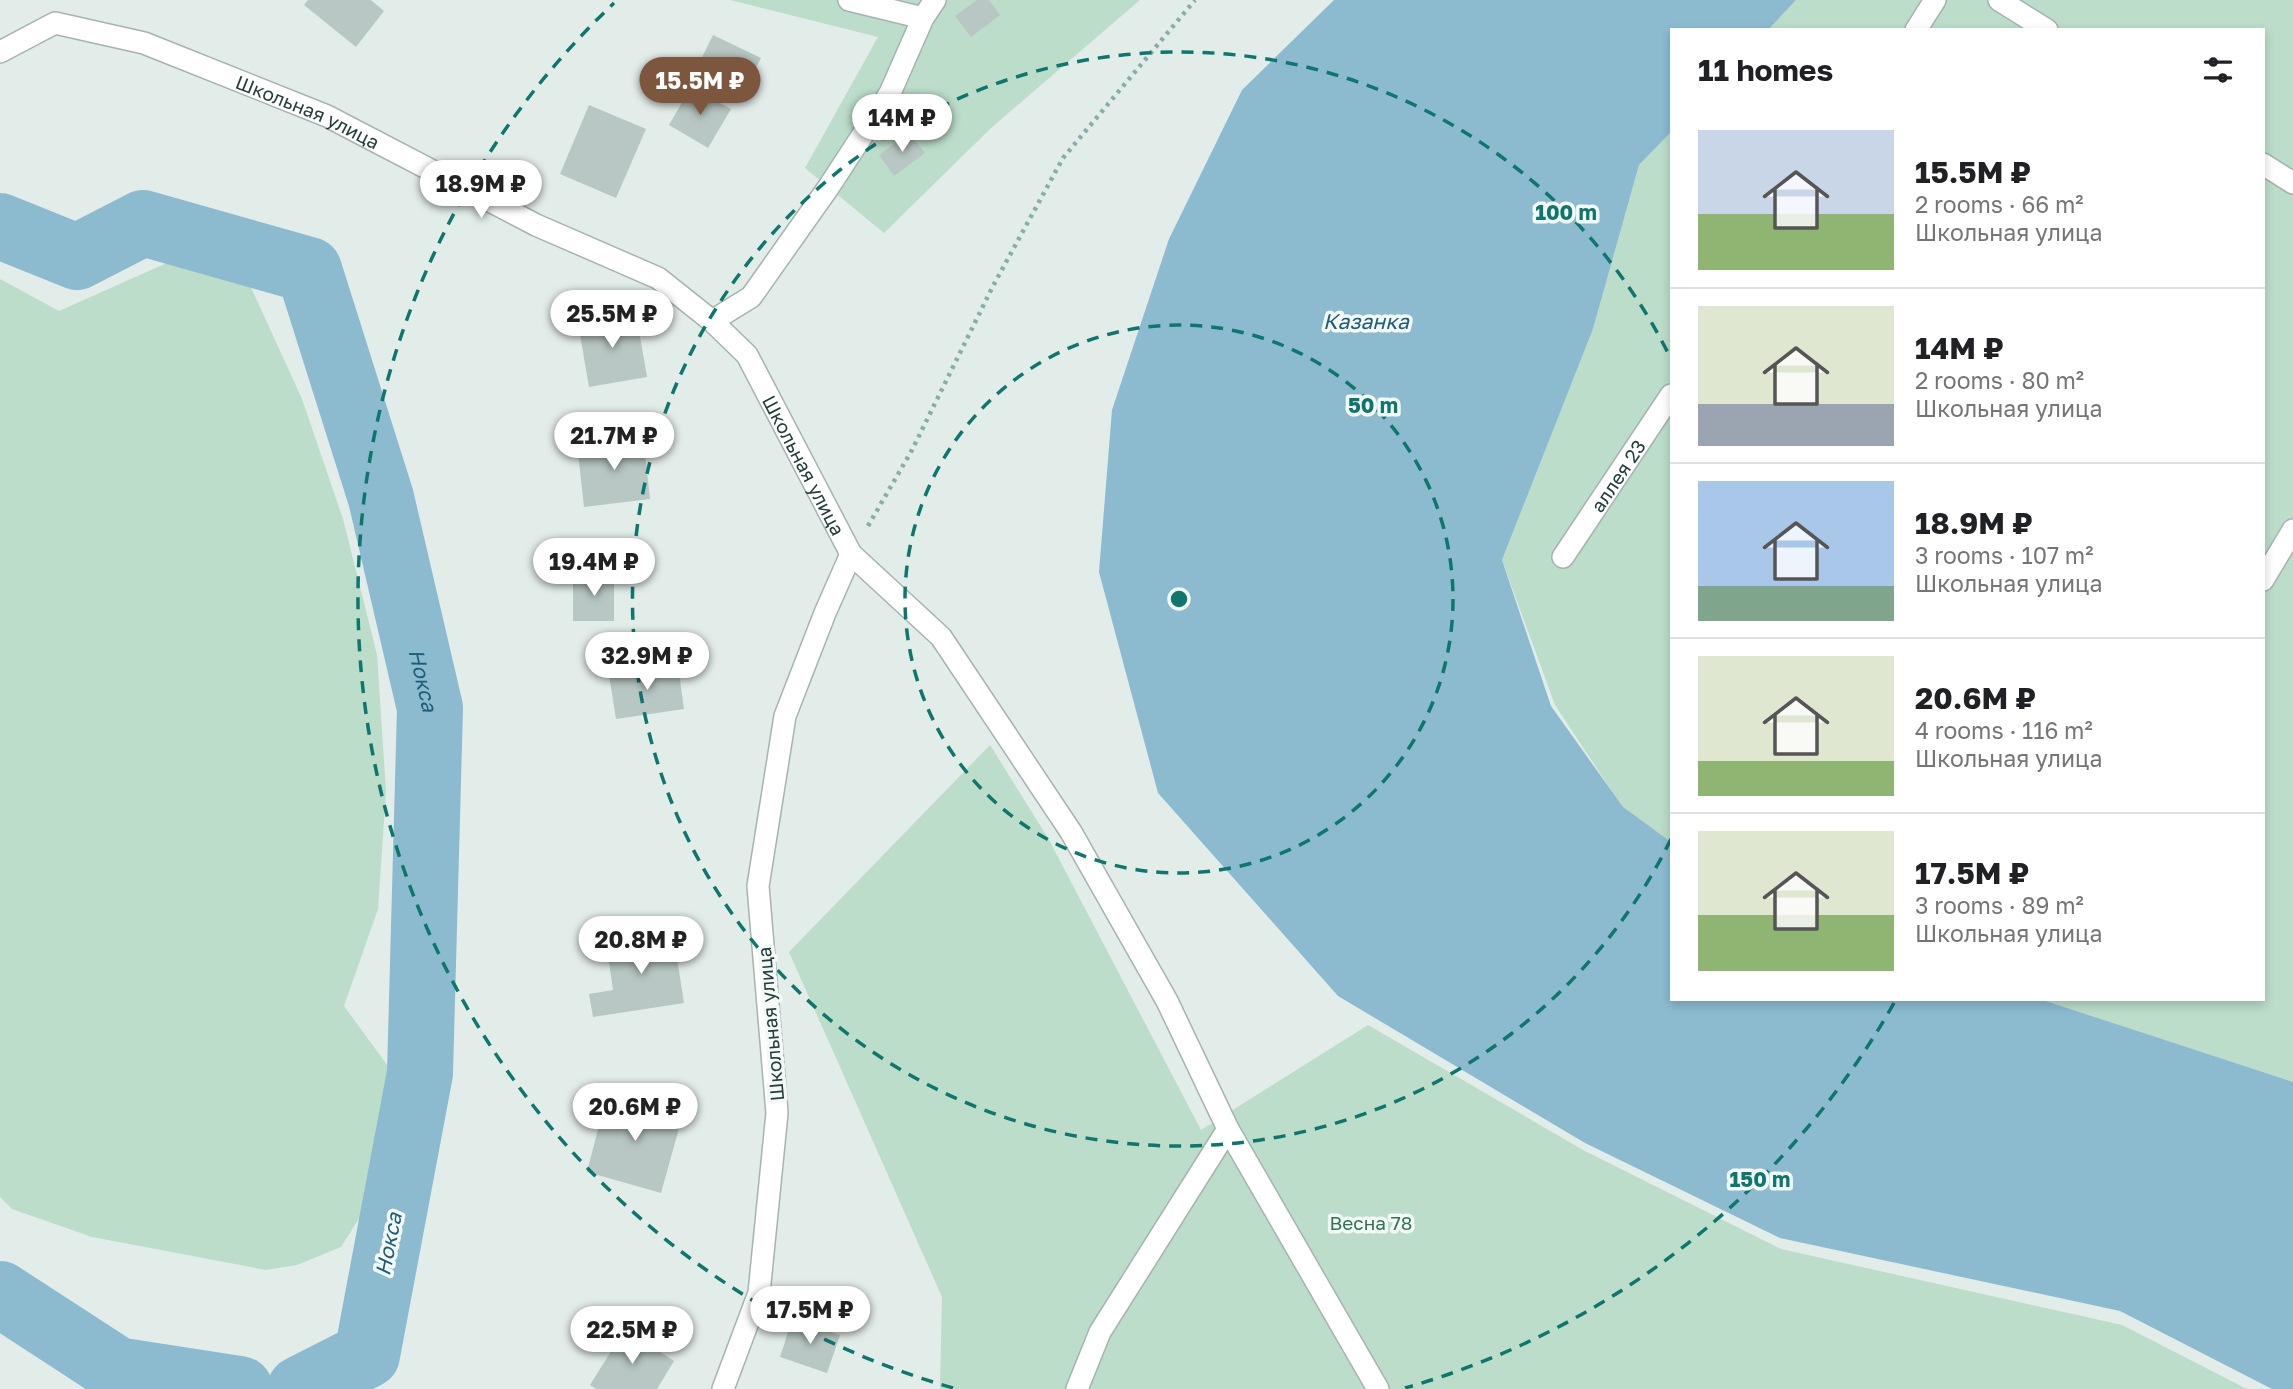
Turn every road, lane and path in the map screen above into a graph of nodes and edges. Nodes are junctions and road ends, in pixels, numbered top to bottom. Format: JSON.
{"nodes":[{"id":1,"x":849,"y":0,"type":"edge"},
{"id":2,"x":936,"y":0,"type":"edge"},
{"id":3,"x":1195,"y":0,"type":"edge"},
{"id":4,"x":1936,"y":0,"type":"edge"},
{"id":5,"x":1999,"y":0,"type":"edge"},
{"id":6,"x":923,"y":18,"type":"junction"},
{"id":7,"x":1917,"y":28,"type":"edge"},
{"id":8,"x":2044,"y":28,"type":"edge"},
{"id":9,"x":0,"y":52,"type":"edge"},
{"id":10,"x":2265,"y":165,"type":"edge"},
{"id":11,"x":2293,"y":183,"type":"edge"},
{"id":12,"x":712,"y":321,"type":"junction"},
{"id":13,"x":1670,"y":396,"type":"edge"},
{"id":14,"x":2293,"y":530,"type":"edge"},
{"id":15,"x":851,"y":554,"type":"junction"},
{"id":16,"x":1563,"y":557,"type":"dead end"},
{"id":17,"x":2265,"y":577,"type":"edge"},
{"id":18,"x":1228,"y":1129,"type":"junction"},
{"id":19,"x":723,"y":1389,"type":"edge"},
{"id":20,"x":1077,"y":1389,"type":"edge"},
{"id":21,"x":1378,"y":1389,"type":"edge"}],
"edges":[{"from":1,"to":6,"type":"street"},
{"from":2,"to":6,"type":"street"},
{"from":3,"to":15,"type":"path"},
{"from":4,"to":7,"type":"street"},
{"from":5,"to":8,"type":"street"},
{"from":6,"to":12,"type":"street"},
{"from":9,"to":12,"type":"street","name":"Школьная улица"},
{"from":10,"to":11,"type":"street"},
{"from":12,"to":15,"type":"street","name":"Школьная улица"},
{"from":13,"to":16,"type":"street","name":"аллея 23"},
{"from":14,"to":17,"type":"street"},
{"from":15,"to":18,"type":"street"},
{"from":15,"to":19,"type":"street","name":"Школьная улица"},
{"from":18,"to":20,"type":"street"},
{"from":18,"to":21,"type":"street"}]}
